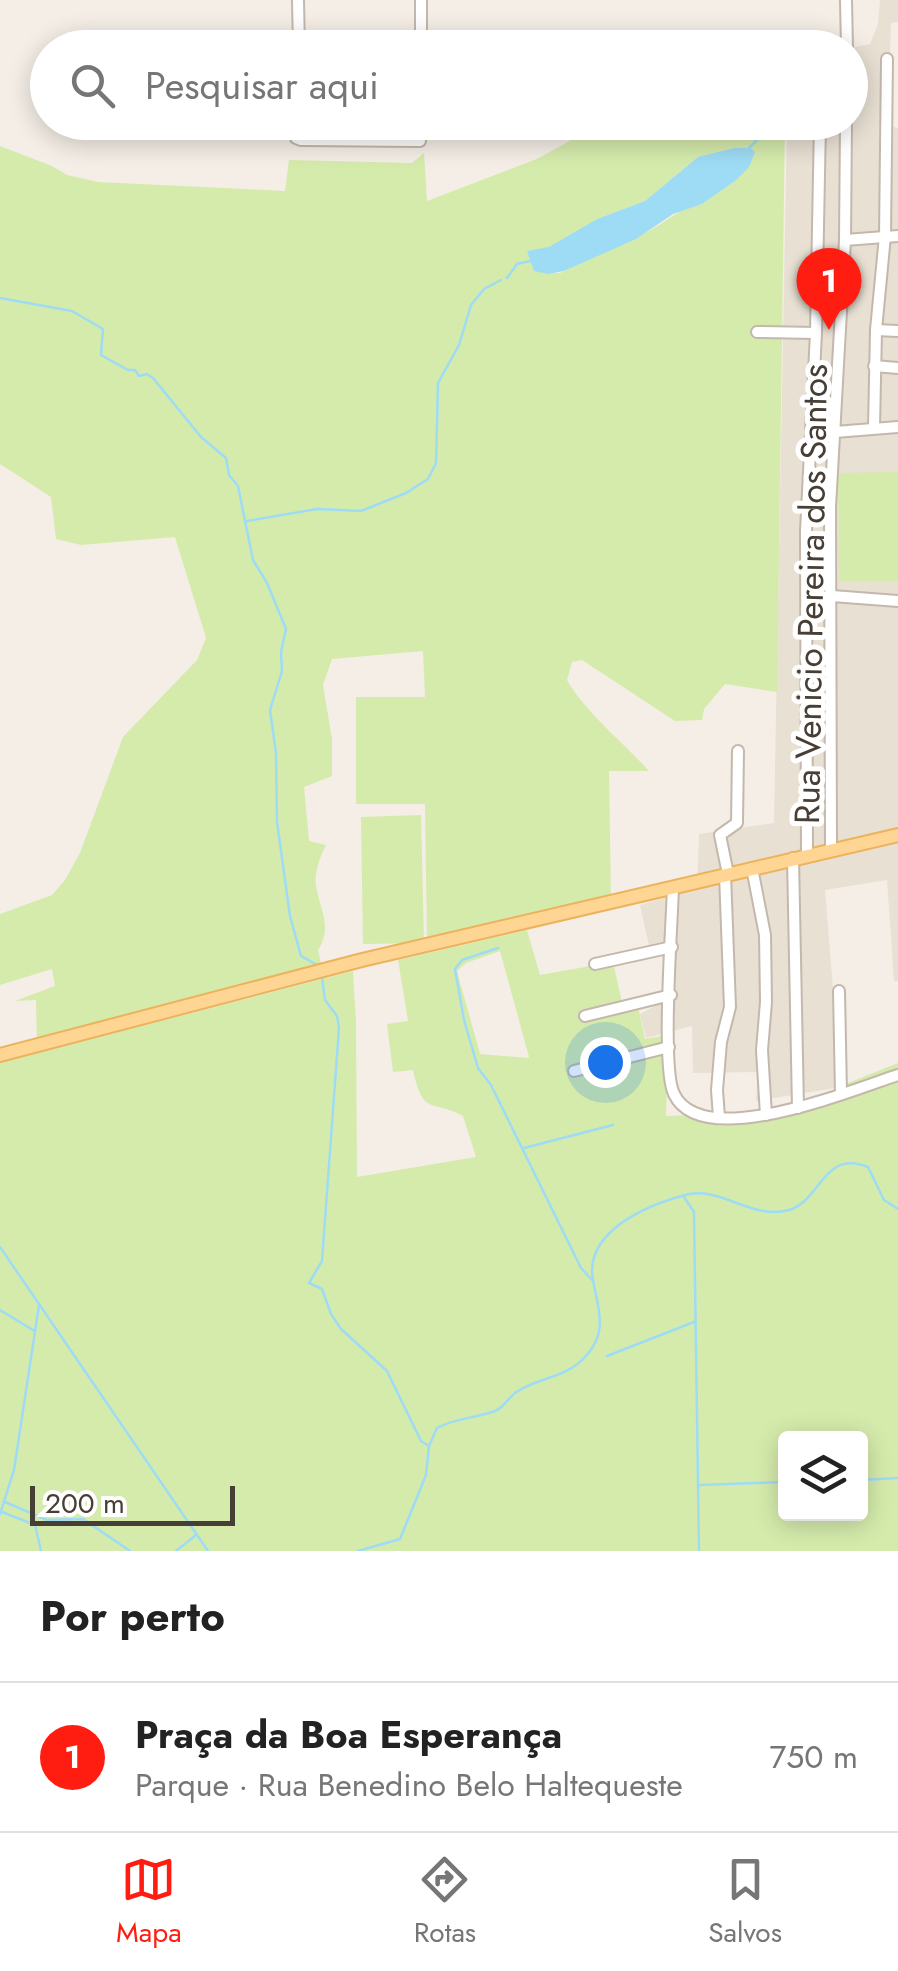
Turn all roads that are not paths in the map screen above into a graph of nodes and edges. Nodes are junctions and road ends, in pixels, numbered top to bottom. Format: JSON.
{"nodes":[{"id":1,"x":298,"y":0,"type":"edge"},
{"id":2,"x":421,"y":0,"type":"edge"},
{"id":3,"x":846,"y":0,"type":"edge"},
{"id":4,"x":299,"y":30,"type":"edge"},
{"id":5,"x":421,"y":30,"type":"edge"},
{"id":6,"x":846,"y":30,"type":"edge"},
{"id":7,"x":887,"y":59,"type":"dead end"},
{"id":8,"x":300,"y":140,"type":"edge"},
{"id":9,"x":420,"y":140,"type":"edge"},
{"id":10,"x":820,"y":140,"type":"edge"},
{"id":11,"x":846,"y":140,"type":"edge"},
{"id":12,"x":885,"y":236,"type":"junction"},
{"id":13,"x":898,"y":236,"type":"edge"},
{"id":14,"x":845,"y":240,"type":"junction"},
{"id":15,"x":816,"y":316,"type":"junction"},
{"id":16,"x":840,"y":318,"type":"junction"},
{"id":17,"x":876,"y":330,"type":"junction"},
{"id":18,"x":898,"y":331,"type":"edge"},
{"id":19,"x":758,"y":332,"type":"dead end"},
{"id":20,"x":816,"y":333,"type":"junction"},
{"id":21,"x":874,"y":366,"type":"junction"},
{"id":22,"x":898,"y":368,"type":"edge"},
{"id":23,"x":898,"y":427,"type":"edge"},
{"id":24,"x":874,"y":428,"type":"junction"},
{"id":25,"x":835,"y":432,"type":"junction"},
{"id":26,"x":832,"y":596,"type":"junction"},
{"id":27,"x":898,"y":600,"type":"edge"},
{"id":28,"x":833,"y":656,"type":"junction"},
{"id":29,"x":807,"y":657,"type":"junction"},
{"id":30,"x":738,"y":751,"type":"dead end"},
{"id":31,"x":898,"y":834,"type":"edge"},
{"id":32,"x":832,"y":849,"type":"junction"},
{"id":33,"x":800,"y":856,"type":"junction"},
{"id":34,"x":752,"y":868,"type":"junction"},
{"id":35,"x":726,"y":874,"type":"junction"},
{"id":36,"x":673,"y":887,"type":"junction"},
{"id":37,"x":672,"y":947,"type":"junction"},
{"id":38,"x":596,"y":964,"type":"dead end"},
{"id":39,"x":839,"y":991,"type":"dead end"},
{"id":40,"x":670,"y":995,"type":"junction"},
{"id":41,"x":584,"y":1016,"type":"dead end"},
{"id":42,"x":670,"y":1047,"type":"junction"},
{"id":43,"x":0,"y":1056,"type":"edge"},
{"id":44,"x":574,"y":1070,"type":"dead end"},
{"id":45,"x":898,"y":1075,"type":"edge"},
{"id":46,"x":841,"y":1094,"type":"junction"},
{"id":47,"x":798,"y":1108,"type":"junction"},
{"id":48,"x":766,"y":1115,"type":"junction"},
{"id":49,"x":719,"y":1117,"type":"junction"}],
"edges":[{"from":1,"to":4,"type":"street"},
{"from":2,"to":5,"type":"street"},
{"from":3,"to":6,"type":"street"},
{"from":7,"to":12,"type":"street"},
{"from":8,"to":9,"type":"street"},
{"from":10,"to":15,"type":"street","name":"Rua Venicio Pereira dos Santos"},
{"from":11,"to":14,"type":"street"},
{"from":12,"to":13,"type":"street"},
{"from":12,"to":14,"type":"street"},
{"from":12,"to":17,"type":"street"},
{"from":14,"to":16,"type":"street"},
{"from":15,"to":16,"type":"street"},
{"from":15,"to":20,"type":"street","name":"Rua Venicio Pereira dos Santos"},
{"from":16,"to":25,"type":"street"},
{"from":17,"to":18,"type":"street"},
{"from":17,"to":21,"type":"street"},
{"from":19,"to":20,"type":"street","name":"Rua Venicio Pereira dos Santos"},
{"from":20,"to":29,"type":"street","name":"Rua Venicio Pereira dos Santos"},
{"from":21,"to":22,"type":"street"},
{"from":21,"to":24,"type":"street"},
{"from":23,"to":24,"type":"street"},
{"from":24,"to":25,"type":"street"},
{"from":25,"to":26,"type":"street"},
{"from":26,"to":27,"type":"street"},
{"from":26,"to":28,"type":"street"},
{"from":28,"to":29,"type":"street"},
{"from":28,"to":32,"type":"street"},
{"from":29,"to":33,"type":"street","name":"Rua Venicio Pereira dos Santos"},
{"from":30,"to":35,"type":"street"},
{"from":31,"to":32,"type":"main road"},
{"from":32,"to":33,"type":"main road"},
{"from":33,"to":34,"type":"main road"},
{"from":33,"to":47,"type":"street","name":"Rua Venicio Pereira dos Santos"},
{"from":34,"to":35,"type":"main road"},
{"from":34,"to":48,"type":"street"},
{"from":35,"to":36,"type":"main road"},
{"from":35,"to":49,"type":"street"},
{"from":36,"to":37,"type":"street"},
{"from":36,"to":43,"type":"main road"},
{"from":37,"to":38,"type":"street"},
{"from":37,"to":40,"type":"street"},
{"from":39,"to":46,"type":"street"},
{"from":40,"to":41,"type":"street"},
{"from":40,"to":42,"type":"street"},
{"from":42,"to":44,"type":"street"},
{"from":42,"to":49,"type":"street"},
{"from":45,"to":46,"type":"street"},
{"from":46,"to":47,"type":"street"},
{"from":47,"to":48,"type":"street"},
{"from":48,"to":49,"type":"street"}]}
